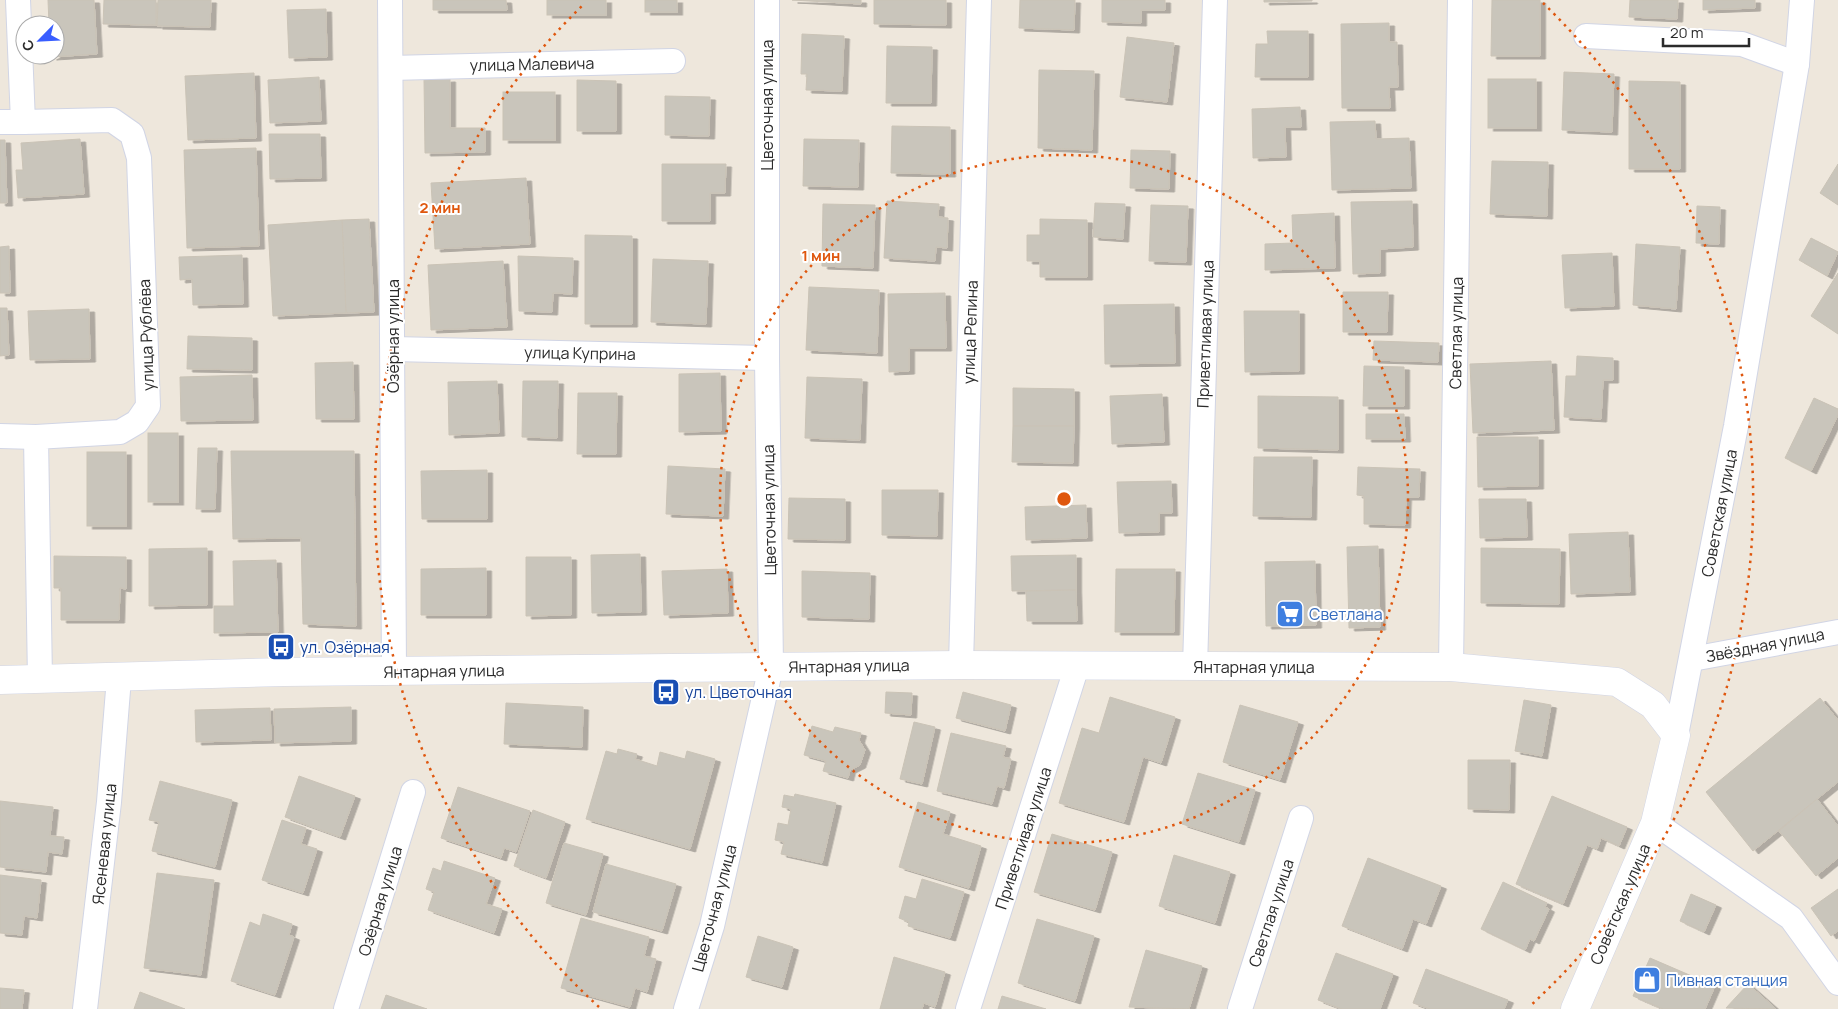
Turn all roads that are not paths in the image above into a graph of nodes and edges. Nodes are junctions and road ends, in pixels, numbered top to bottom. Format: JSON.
{"nodes":[{"id":1,"x":18,"y":0,"type":"edge"},
{"id":2,"x":390,"y":0,"type":"edge"},
{"id":3,"x":767,"y":0,"type":"edge"},
{"id":4,"x":980,"y":0,"type":"edge"},
{"id":5,"x":1215,"y":0,"type":"edge"},
{"id":6,"x":1460,"y":0,"type":"edge"},
{"id":7,"x":1802,"y":0,"type":"edge"},
{"id":8,"x":1586,"y":36,"type":"dead end"},
{"id":9,"x":673,"y":61,"type":"dead end"},
{"id":10,"x":1796,"y":64,"type":"junction"},
{"id":11,"x":391,"y":68,"type":"junction"},
{"id":12,"x":12,"y":122,"type":"edge"},
{"id":13,"x":393,"y":349,"type":"junction"},
{"id":14,"x":767,"y":358,"type":"junction"},
{"id":15,"x":0,"y":436,"type":"edge"},
{"id":16,"x":36,"y":437,"type":"junction"},
{"id":17,"x":1838,"y":632,"type":"edge"},
{"id":18,"x":1692,"y":659,"type":"junction"},
{"id":19,"x":961,"y":664,"type":"junction"},
{"id":20,"x":1077,"y":666,"type":"junction"},
{"id":21,"x":1451,"y":666,"type":"junction"},
{"id":22,"x":772,"y":667,"type":"junction"},
{"id":23,"x":1195,"y":667,"type":"junction"},
{"id":24,"x":394,"y":672,"type":"junction"},
{"id":25,"x":119,"y":678,"type":"junction"},
{"id":26,"x":0,"y":680,"type":"edge"},
{"id":27,"x":40,"y":680,"type":"junction"},
{"id":28,"x":1676,"y":735,"type":"junction"},
{"id":29,"x":413,"y":792,"type":"dead end"},
{"id":30,"x":1301,"y":818,"type":"dead end"},
{"id":31,"x":1655,"y":823,"type":"junction"},
{"id":32,"x":1838,"y":983,"type":"edge"},
{"id":33,"x":85,"y":1009,"type":"edge"},
{"id":34,"x":346,"y":1009,"type":"edge"},
{"id":35,"x":686,"y":1009,"type":"edge"},
{"id":36,"x":968,"y":1009,"type":"edge"},
{"id":37,"x":1240,"y":1009,"type":"edge"},
{"id":38,"x":1575,"y":1009,"type":"edge"}],
"edges":[{"from":1,"to":12,"type":"street","name":"улица Рублёва"},
{"from":2,"to":11,"type":"street","name":"Озёрная улица"},
{"from":3,"to":14,"type":"street","name":"Цветочная улица"},
{"from":4,"to":19,"type":"street","name":"улица Репина"},
{"from":5,"to":23,"type":"street","name":"Приветливая улица"},
{"from":6,"to":21,"type":"street","name":"Светлая улица"},
{"from":7,"to":10,"type":"street","name":"Советская улица"},
{"from":8,"to":10,"type":"street"},
{"from":9,"to":11,"type":"street","name":"улица Малевича"},
{"from":10,"to":18,"type":"street","name":"Советская улица"},
{"from":11,"to":13,"type":"street","name":"Озёрная улица"},
{"from":12,"to":16,"type":"street","name":"улица Рублёва"},
{"from":13,"to":14,"type":"street","name":"улица Куприна"},
{"from":13,"to":24,"type":"street","name":"Озёрная улица"},
{"from":14,"to":22,"type":"street","name":"Цветочная улица"},
{"from":15,"to":16,"type":"street","name":"улица Рублёва"},
{"from":16,"to":27,"type":"street"},
{"from":17,"to":18,"type":"street","name":"Звёздная улица"},
{"from":18,"to":28,"type":"street","name":"Советская улица"},
{"from":19,"to":20,"type":"street","name":"Янтарная улица"},
{"from":19,"to":22,"type":"street","name":"Янтарная улица"},
{"from":20,"to":23,"type":"street","name":"Янтарная улица"},
{"from":20,"to":36,"type":"street","name":"Приветливая улица"},
{"from":21,"to":23,"type":"street","name":"Янтарная улица"},
{"from":21,"to":28,"type":"street","name":"Янтарная улица"},
{"from":22,"to":24,"type":"street","name":"Янтарная улица"},
{"from":22,"to":35,"type":"street","name":"Цветочная улица"},
{"from":24,"to":25,"type":"street","name":"Янтарная улица"},
{"from":25,"to":27,"type":"street","name":"Янтарная улица"},
{"from":25,"to":33,"type":"street","name":"Ясеневая улица"},
{"from":26,"to":27,"type":"street","name":"Янтарная улица"},
{"from":28,"to":31,"type":"street","name":"Советская улица"},
{"from":29,"to":34,"type":"street","name":"Озёрная улица"},
{"from":30,"to":37,"type":"street","name":"Светлая улица"},
{"from":31,"to":32,"type":"street"},
{"from":31,"to":38,"type":"street","name":"Советская улица"}]}
